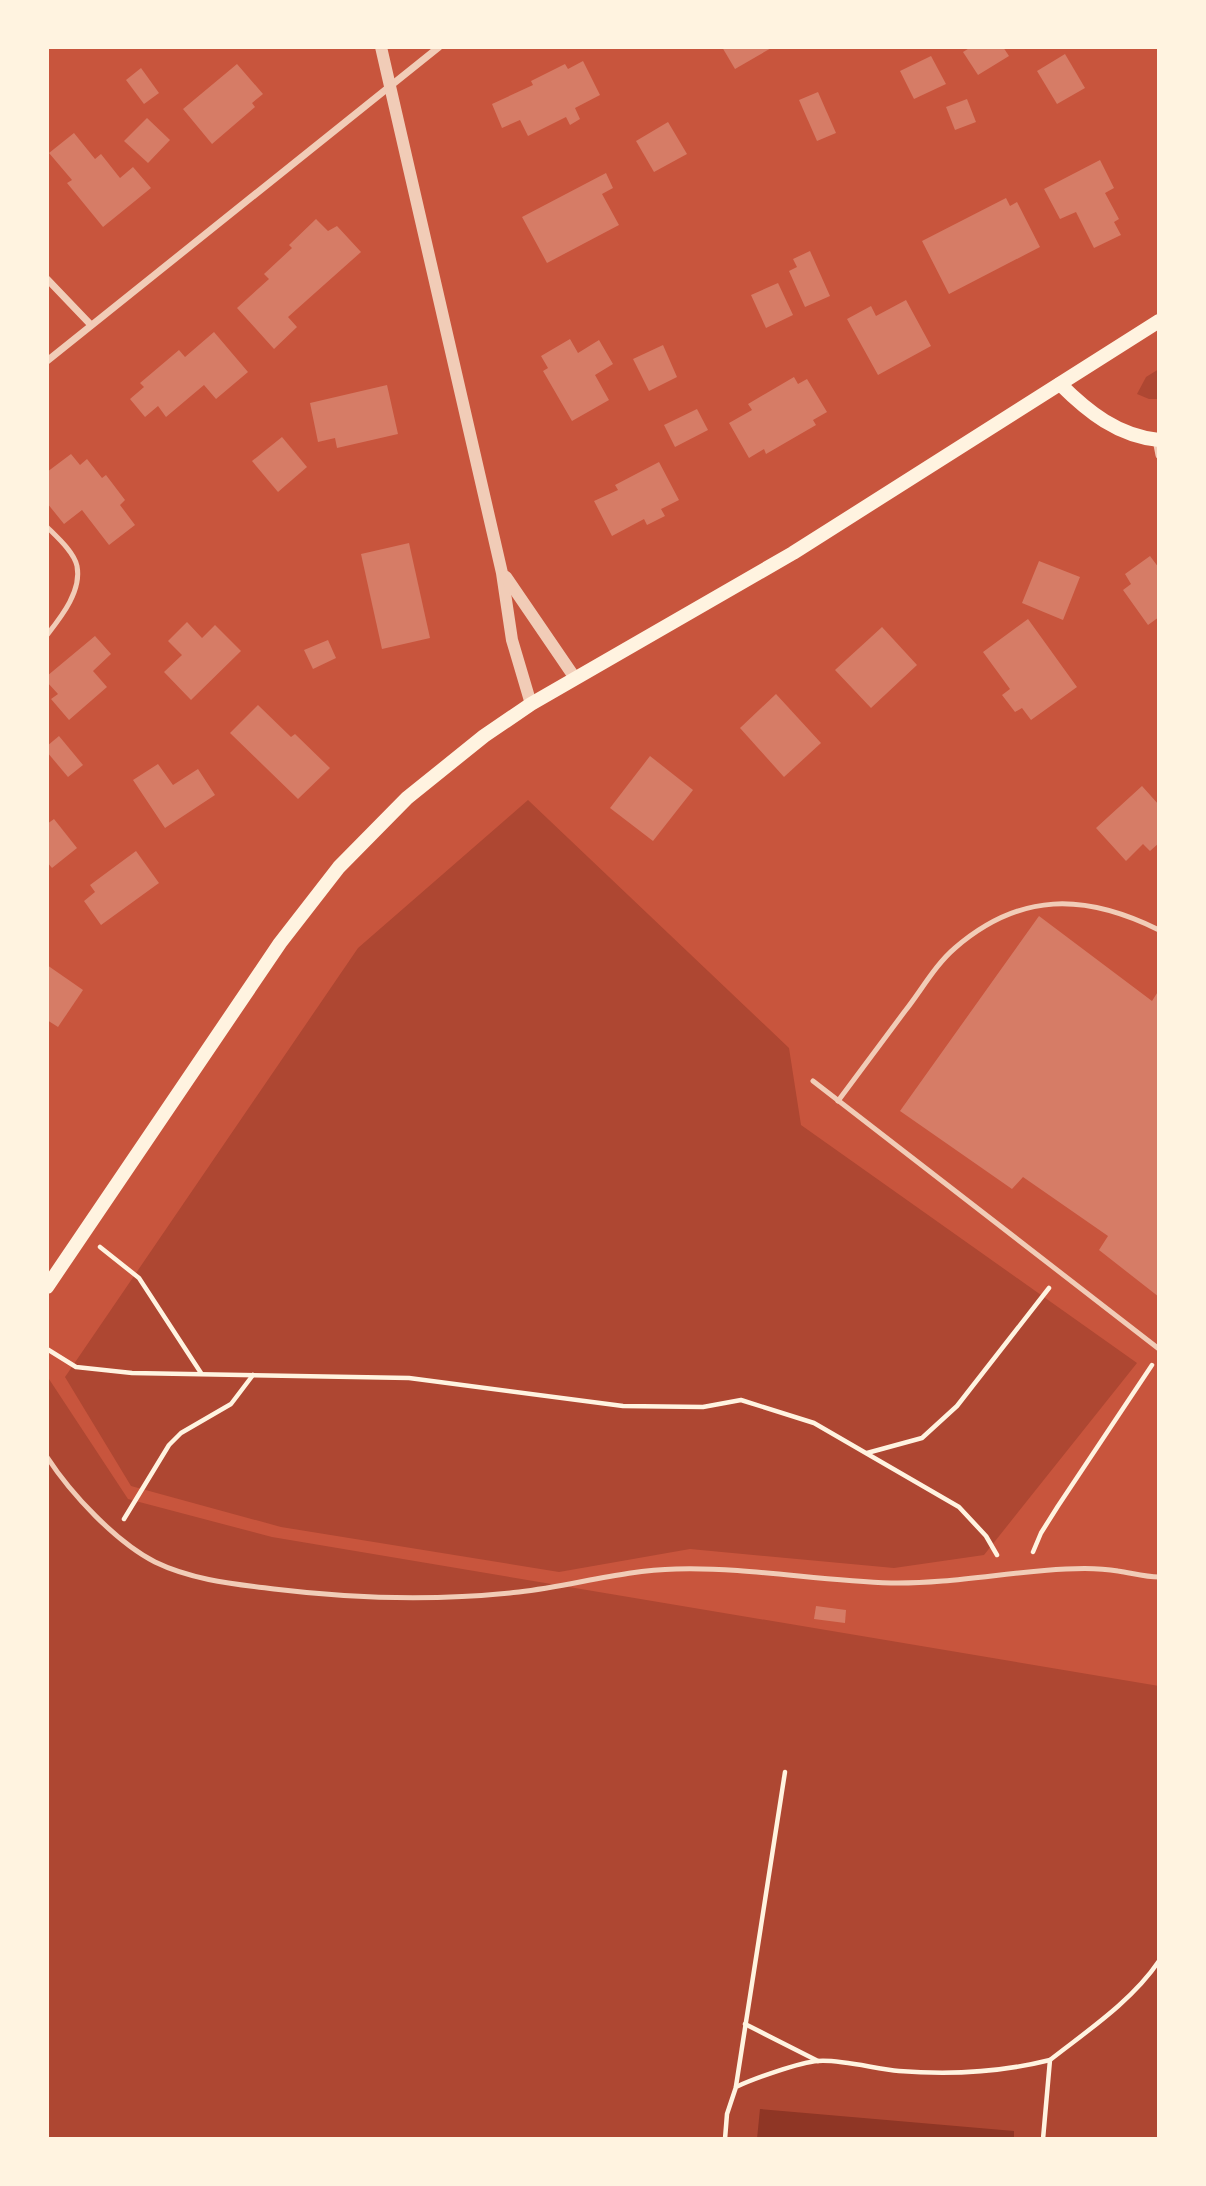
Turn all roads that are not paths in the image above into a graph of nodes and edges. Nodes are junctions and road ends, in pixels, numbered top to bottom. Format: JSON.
{"nodes":[{"id":1,"x":381,"y":47,"type":"edge"},
{"id":2,"x":439,"y":47,"type":"edge"},
{"id":3,"x":390,"y":85,"type":"junction"},
{"id":4,"x":47,"y":279,"type":"edge"},
{"id":5,"x":1159,"y":321,"type":"edge"},
{"id":6,"x":91,"y":325,"type":"junction"},
{"id":7,"x":47,"y":361,"type":"edge"},
{"id":8,"x":1060,"y":384,"type":"junction"},
{"id":9,"x":1158,"y":445,"type":"edge"},
{"id":10,"x":47,"y":527,"type":"edge"},
{"id":11,"x":502,"y":573,"type":"junction"},
{"id":12,"x":47,"y":635,"type":"edge"},
{"id":13,"x":575,"y":678,"type":"junction"},
{"id":14,"x":531,"y":704,"type":"junction"},
{"id":15,"x":1159,"y":930,"type":"edge"},
{"id":16,"x":813,"y":1081,"type":"dead end"},
{"id":17,"x":838,"y":1101,"type":"junction"},
{"id":18,"x":47,"y":1287,"type":"edge"},
{"id":19,"x":1159,"y":1349,"type":"edge"},
{"id":20,"x":47,"y":1457,"type":"edge"},
{"id":21,"x":1159,"y":1577,"type":"edge"}],
"edges":[{"from":1,"to":3,"type":"street"},
{"from":2,"to":3,"type":"street"},
{"from":3,"to":6,"type":"street"},
{"from":3,"to":11,"type":"street"},
{"from":4,"to":6,"type":"street"},
{"from":5,"to":8,"type":"main road"},
{"from":6,"to":7,"type":"street"},
{"from":8,"to":9,"type":"main road"},
{"from":8,"to":13,"type":"main road"},
{"from":10,"to":12,"type":"lane"},
{"from":11,"to":13,"type":"street"},
{"from":11,"to":14,"type":"street"},
{"from":13,"to":14,"type":"main road"},
{"from":14,"to":18,"type":"main road"},
{"from":15,"to":17,"type":"lane"},
{"from":16,"to":17,"type":"lane"},
{"from":17,"to":19,"type":"lane"},
{"from":20,"to":21,"type":"lane"}]}
